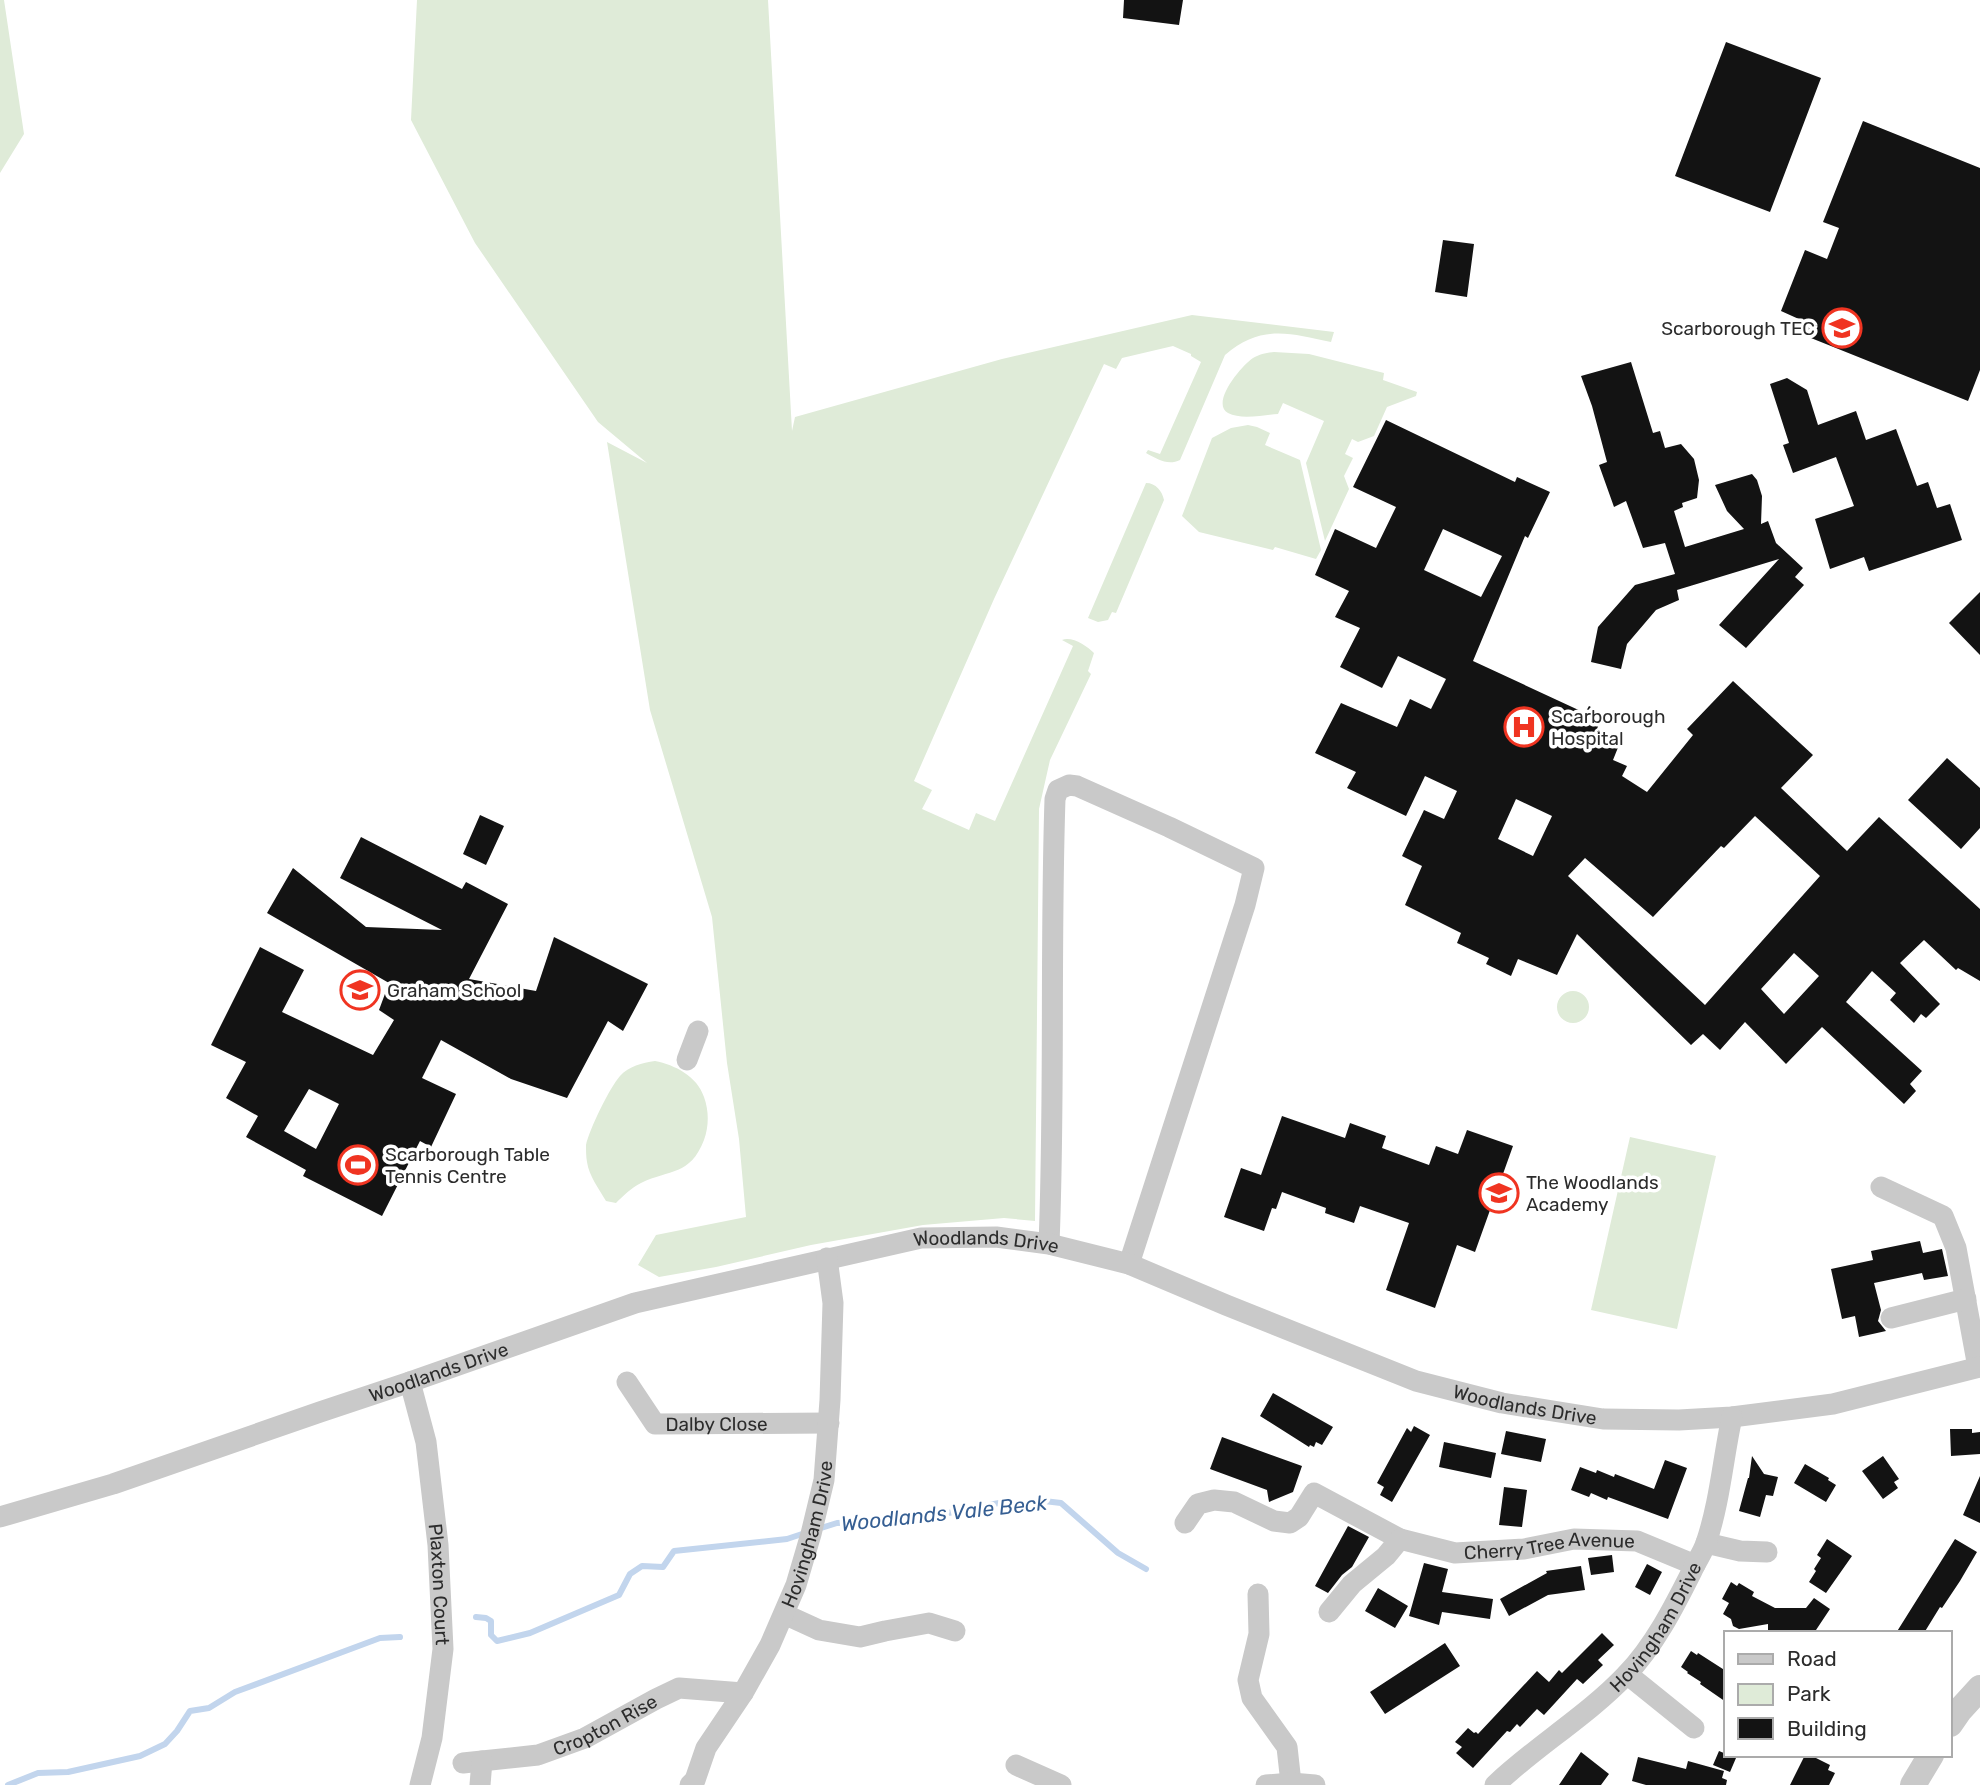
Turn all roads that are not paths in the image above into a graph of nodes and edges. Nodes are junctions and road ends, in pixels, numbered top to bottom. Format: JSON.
{"nodes":[{"id":1,"x":698,"y":1031,"type":"dead end"},
{"id":2,"x":687,"y":1060,"type":"dead end"},
{"id":3,"x":1881,"y":1187,"type":"dead end"},
{"id":4,"x":1049,"y":1244,"type":"junction"},
{"id":5,"x":827,"y":1258,"type":"junction"},
{"id":6,"x":1129,"y":1264,"type":"junction"},
{"id":7,"x":1966,"y":1299,"type":"junction"},
{"id":8,"x":1891,"y":1318,"type":"dead end"},
{"id":9,"x":1979,"y":1367,"type":"edge"},
{"id":10,"x":410,"y":1382,"type":"junction"},
{"id":11,"x":627,"y":1382,"type":"dead end"},
{"id":12,"x":1732,"y":1417,"type":"junction"},
{"id":13,"x":829,"y":1423,"type":"junction"},
{"id":14,"x":0,"y":1517,"type":"edge"},
{"id":15,"x":1185,"y":1523,"type":"dead end"},
{"id":16,"x":1400,"y":1539,"type":"junction"},
{"id":17,"x":1706,"y":1544,"type":"junction"},
{"id":18,"x":1767,"y":1552,"type":"dead end"},
{"id":19,"x":1695,"y":1566,"type":"junction"},
{"id":20,"x":1258,"y":1594,"type":"dead end"},
{"id":21,"x":1329,"y":1612,"type":"dead end"},
{"id":22,"x":783,"y":1614,"type":"junction"},
{"id":23,"x":955,"y":1630,"type":"dead end"},
{"id":24,"x":1627,"y":1674,"type":"junction"},
{"id":25,"x":1980,"y":1688,"type":"edge"},
{"id":26,"x":743,"y":1692,"type":"junction"},
{"id":27,"x":1952,"y":1721,"type":"edge"},
{"id":28,"x":1694,"y":1728,"type":"dead end"},
{"id":29,"x":1930,"y":1757,"type":"edge"},
{"id":30,"x":1016,"y":1765,"type":"dead end"},
{"id":31,"x":695,"y":1783,"type":"edge"},
{"id":32,"x":1291,"y":1783,"type":"junction"},
{"id":33,"x":420,"y":1785,"type":"edge"},
{"id":34,"x":480,"y":1785,"type":"edge"},
{"id":35,"x":1061,"y":1785,"type":"edge"},
{"id":36,"x":1266,"y":1785,"type":"edge"},
{"id":37,"x":1315,"y":1785,"type":"edge"},
{"id":38,"x":1495,"y":1785,"type":"edge"},
{"id":39,"x":1913,"y":1785,"type":"edge"}],
"edges":[{"from":1,"to":2,"type":"street"},
{"from":3,"to":7,"type":"street"},
{"from":4,"to":5,"type":"street","name":"Woodlands Drive"},
{"from":4,"to":6,"type":"street","name":"Woodlands Drive"},
{"from":4,"to":6,"type":"street"},
{"from":5,"to":10,"type":"street","name":"Woodlands Drive"},
{"from":5,"to":13,"type":"street","name":"Hovingham Drive"},
{"from":6,"to":12,"type":"street","name":"Woodlands Drive"},
{"from":7,"to":8,"type":"street"},
{"from":7,"to":9,"type":"street"},
{"from":9,"to":12,"type":"street","name":"Woodlands Drive"},
{"from":10,"to":14,"type":"street","name":"Woodlands Drive"},
{"from":10,"to":33,"type":"street","name":"Plaxton Court"},
{"from":11,"to":13,"type":"street","name":"Dalby Close"},
{"from":12,"to":17,"type":"street","name":"Hovingham Drive"},
{"from":13,"to":22,"type":"street","name":"Hovingham Drive"},
{"from":15,"to":16,"type":"street","name":"Cherry Tree Avenue"},
{"from":16,"to":19,"type":"street","name":"Cherry Tree Avenue"},
{"from":16,"to":21,"type":"street"},
{"from":17,"to":18,"type":"street"},
{"from":17,"to":19,"type":"street","name":"Hovingham Drive"},
{"from":19,"to":24,"type":"street","name":"Hovingham Drive"},
{"from":20,"to":32,"type":"street"},
{"from":22,"to":23,"type":"street"},
{"from":22,"to":26,"type":"street","name":"Hovingham Drive"},
{"from":24,"to":28,"type":"street"},
{"from":24,"to":38,"type":"street","name":"Hovingham Drive"},
{"from":25,"to":27,"type":"street"},
{"from":26,"to":31,"type":"street","name":"Hovingham Drive"},
{"from":26,"to":34,"type":"street","name":"Cropton Rise"},
{"from":29,"to":39,"type":"street"},
{"from":30,"to":35,"type":"street"},
{"from":32,"to":36,"type":"street"},
{"from":32,"to":37,"type":"street"}]}
